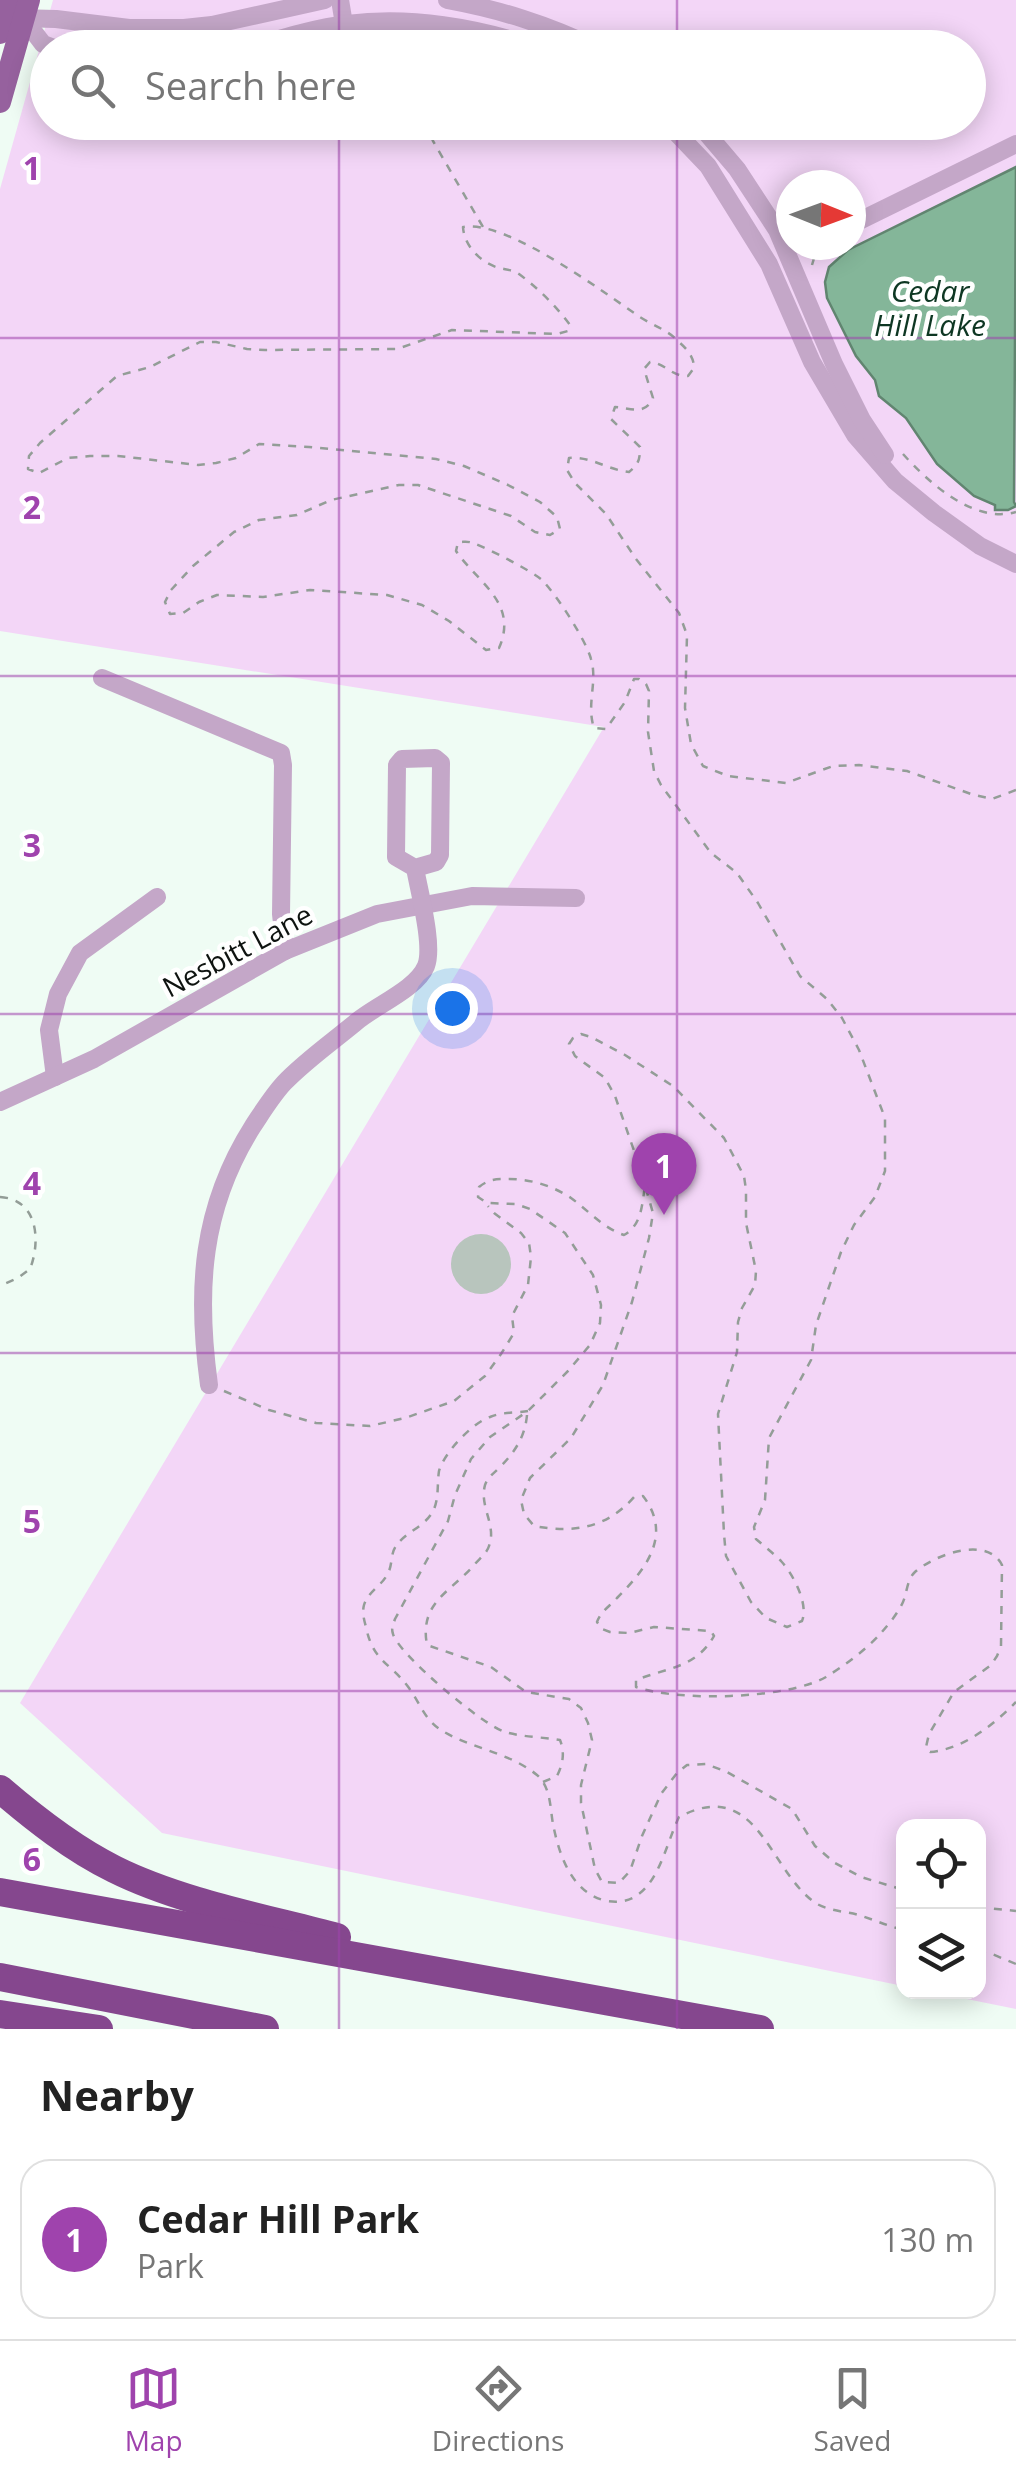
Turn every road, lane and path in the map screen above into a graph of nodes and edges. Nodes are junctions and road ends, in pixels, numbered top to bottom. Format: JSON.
{"nodes":[{"id":1,"x":325,"y":0,"type":"edge"},
{"id":2,"x":340,"y":0,"type":"edge"},
{"id":3,"x":447,"y":0,"type":"edge"},
{"id":4,"x":11,"y":14,"type":"edge"},
{"id":5,"x":344,"y":24,"type":"junction"},
{"id":6,"x":320,"y":30,"type":"edge"},
{"id":7,"x":471,"y":30,"type":"edge"},
{"id":8,"x":558,"y":30,"type":"edge"},
{"id":9,"x":30,"y":31,"type":"edge"},
{"id":10,"x":0,"y":102,"type":"edge"},
{"id":11,"x":433,"y":140,"type":"edge"},
{"id":12,"x":683,"y":140,"type":"edge"},
{"id":13,"x":712,"y":140,"type":"edge"},
{"id":14,"x":1016,"y":144,"type":"edge"},
{"id":15,"x":866,"y":217,"type":"edge"},
{"id":16,"x":776,"y":227,"type":"edge"},
{"id":17,"x":484,"y":228,"type":"junction"},
{"id":18,"x":777,"y":260,"type":"edge"},
{"id":19,"x":792,"y":260,"type":"edge"},
{"id":20,"x":814,"y":260,"type":"edge"},
{"id":21,"x":769,"y":264,"type":"junction"},
{"id":22,"x":812,"y":265,"type":"dead end"},
{"id":23,"x":895,"y":445,"type":"dead end"},
{"id":24,"x":934,"y":512,"type":"junction"},
{"id":25,"x":1016,"y":512,"type":"edge"},
{"id":26,"x":1016,"y":564,"type":"edge"},
{"id":27,"x":102,"y":678,"type":"dead end"},
{"id":28,"x":1016,"y":790,"type":"edge"},
{"id":29,"x":415,"y":868,"type":"junction"},
{"id":30,"x":157,"y":897,"type":"dead end"},
{"id":31,"x":576,"y":898,"type":"dead end"},
{"id":32,"x":421,"y":905,"type":"junction"},
{"id":33,"x":285,"y":951,"type":"junction"},
{"id":34,"x":55,"y":1078,"type":"junction"},
{"id":35,"x":0,"y":1102,"type":"edge"},
{"id":36,"x":646,"y":1184,"type":"junction"},
{"id":37,"x":0,"y":1197,"type":"edge"},
{"id":38,"x":486,"y":1203,"type":"junction"},
{"id":39,"x":0,"y":1286,"type":"edge"},
{"id":40,"x":209,"y":1385,"type":"joint"},
{"id":41,"x":528,"y":1411,"type":"junction"},
{"id":42,"x":1016,"y":1702,"type":"edge"},
{"id":43,"x":542,"y":1782,"type":"junction"},
{"id":44,"x":0,"y":1789,"type":"edge"},
{"id":45,"x":896,"y":1888,"type":"edge"},
{"id":46,"x":0,"y":1892,"type":"edge"},
{"id":47,"x":986,"y":1908,"type":"edge"},
{"id":48,"x":1016,"y":1911,"type":"edge"},
{"id":49,"x":896,"y":1928,"type":"edge"},
{"id":50,"x":986,"y":1955,"type":"edge"},
{"id":51,"x":1016,"y":1964,"type":"edge"},
{"id":52,"x":0,"y":1976,"type":"edge"},
{"id":53,"x":517,"y":1985,"type":"junction"},
{"id":54,"x":0,"y":2014,"type":"edge"},
{"id":55,"x":99,"y":2029,"type":"edge"},
{"id":56,"x":265,"y":2029,"type":"edge"},
{"id":57,"x":760,"y":2029,"type":"edge"}],
"edges":[{"from":1,"to":4,"type":"street"},
{"from":2,"to":5,"type":"street"},
{"from":3,"to":8,"type":"street"},
{"from":4,"to":9,"type":"street"},
{"from":4,"to":10,"type":"main road"},
{"from":5,"to":6,"type":"street"},
{"from":5,"to":7,"type":"street"},
{"from":11,"to":17,"type":"path"},
{"from":12,"to":21,"type":"street"},
{"from":13,"to":16,"type":"street"},
{"from":14,"to":15,"type":"street"},
{"from":17,"to":28,"type":"path"},
{"from":17,"to":36,"type":"path"},
{"from":18,"to":21,"type":"street"},
{"from":19,"to":24,"type":"street"},
{"from":20,"to":22,"type":"path"},
{"from":21,"to":24,"type":"street"},
{"from":23,"to":25,"type":"path"},
{"from":24,"to":26,"type":"street"},
{"from":27,"to":33,"type":"street"},
{"from":29,"to":29,"type":"street"},
{"from":29,"to":32,"type":"street"},
{"from":30,"to":34,"type":"street"},
{"from":31,"to":32,"type":"street","name":"Nesbitt Lane"},
{"from":32,"to":33,"type":"street","name":"Nesbitt Lane"},
{"from":32,"to":40,"type":"street"},
{"from":33,"to":34,"type":"street","name":"Nesbitt Lane"},
{"from":34,"to":35,"type":"street","name":"Nesbitt Lane"},
{"from":36,"to":38,"type":"path"},
{"from":36,"to":42,"type":"path"},
{"from":37,"to":39,"type":"path"},
{"from":38,"to":40,"type":"path"},
{"from":38,"to":41,"type":"path"},
{"from":41,"to":43,"type":"path"},
{"from":41,"to":43,"type":"path"},
{"from":41,"to":45,"type":"path"},
{"from":43,"to":49,"type":"path"},
{"from":44,"to":53,"type":"highway"},
{"from":46,"to":53,"type":"highway"},
{"from":47,"to":48,"type":"path"},
{"from":50,"to":51,"type":"path"},
{"from":52,"to":56,"type":"highway"},
{"from":53,"to":57,"type":"highway"},
{"from":54,"to":55,"type":"highway"}]}
